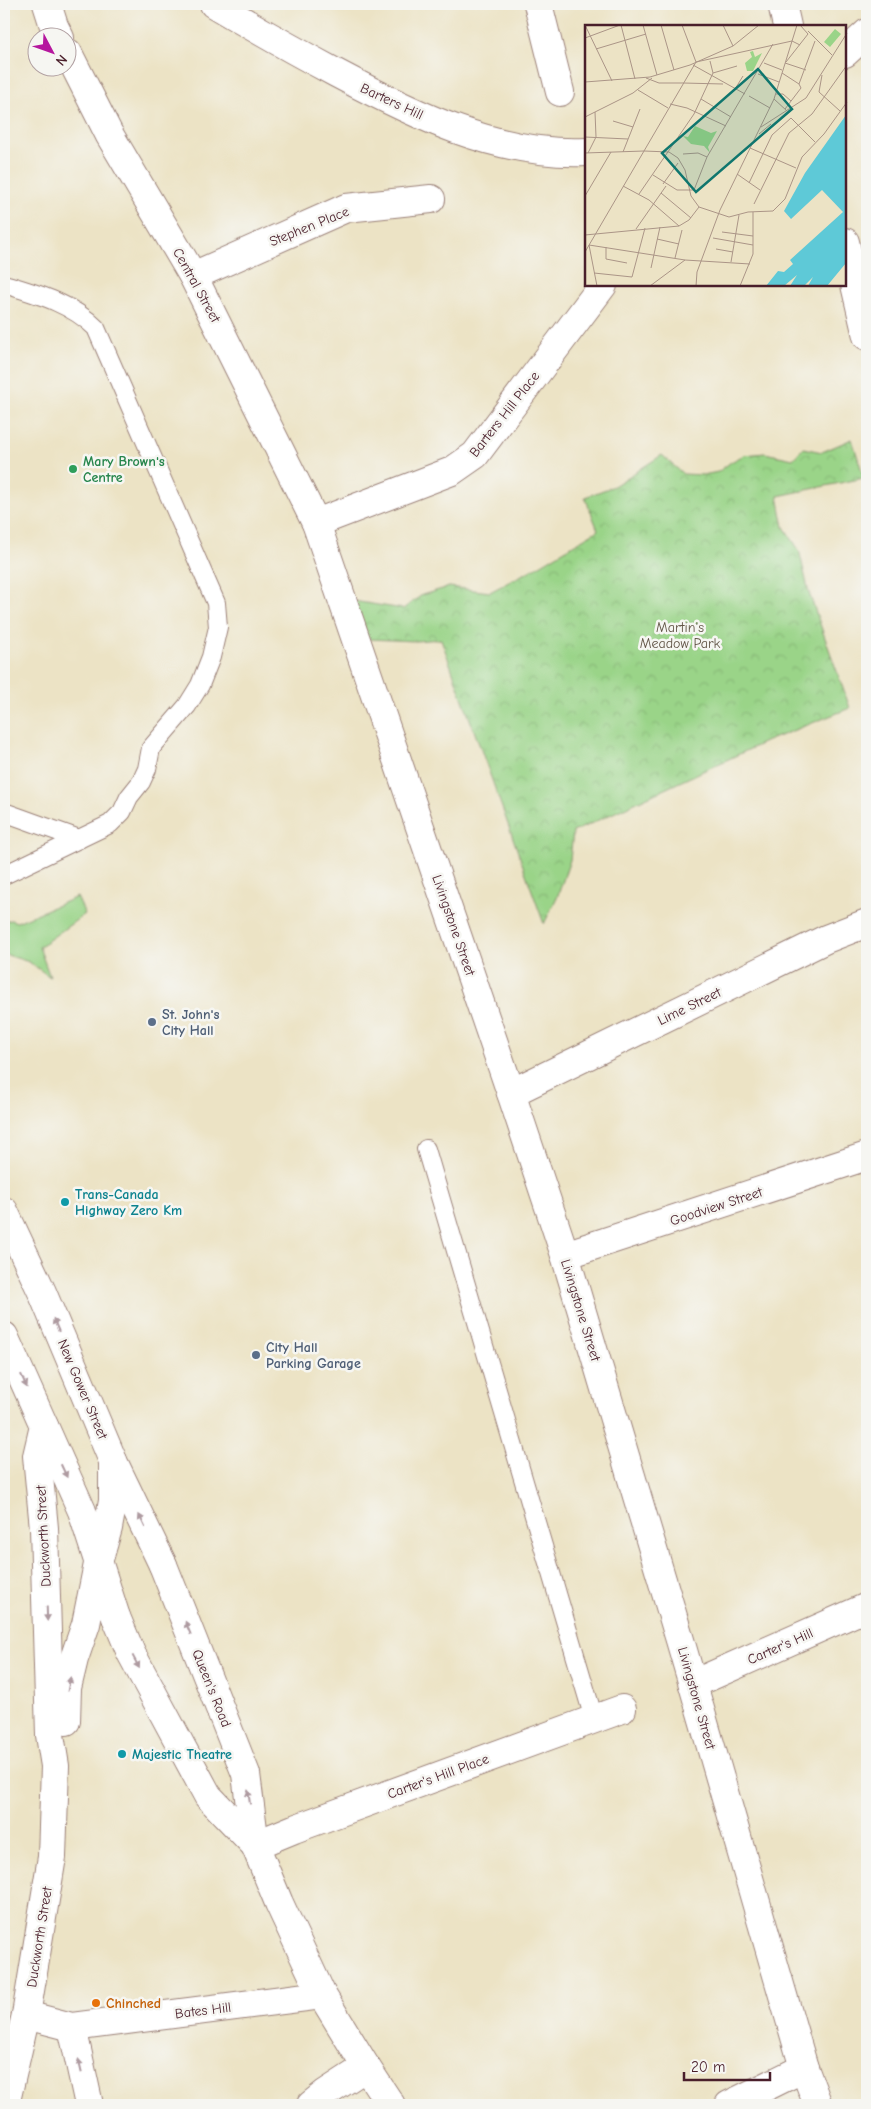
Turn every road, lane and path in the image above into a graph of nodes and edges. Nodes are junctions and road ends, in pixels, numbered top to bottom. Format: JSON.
{"nodes":[{"id":1,"x":47,"y":4,"type":"edge"},
{"id":2,"x":214,"y":4,"type":"edge"},
{"id":3,"x":538,"y":4,"type":"edge"},
{"id":4,"x":782,"y":4,"type":"edge"},
{"id":5,"x":787,"y":25,"type":"edge"},
{"id":6,"x":55,"y":28,"type":"edge"},
{"id":7,"x":867,"y":33,"type":"edge"},
{"id":8,"x":846,"y":52,"type":"edge"},
{"id":9,"x":78,"y":73,"type":"edge"},
{"id":10,"x":560,"y":92,"type":"dead end"},
{"id":11,"x":585,"y":152,"type":"edge"},
{"id":12,"x":431,"y":199,"type":"dead end"},
{"id":13,"x":846,"y":246,"type":"edge"},
{"id":14,"x":193,"y":276,"type":"junction"},
{"id":15,"x":4,"y":284,"type":"edge"},
{"id":16,"x":602,"y":286,"type":"edge"},
{"id":17,"x":867,"y":336,"type":"edge"},
{"id":18,"x":316,"y":523,"type":"junction"},
{"id":19,"x":4,"y":812,"type":"edge"},
{"id":20,"x":79,"y":839,"type":"junction"},
{"id":21,"x":4,"y":875,"type":"edge"},
{"id":22,"x":867,"y":923,"type":"edge"},
{"id":23,"x":512,"y":1093,"type":"junction"},
{"id":24,"x":426,"y":1149,"type":"dead end"},
{"id":25,"x":867,"y":1156,"type":"edge"},
{"id":26,"x":4,"y":1211,"type":"edge"},
{"id":27,"x":564,"y":1255,"type":"junction"},
{"id":28,"x":4,"y":1336,"type":"edge"},
{"id":29,"x":44,"y":1426,"type":"junction"},
{"id":30,"x":113,"y":1461,"type":"junction"},
{"id":31,"x":99,"y":1559,"type":"junction"},
{"id":32,"x":163,"y":1565,"type":"joint"},
{"id":33,"x":867,"y":1607,"type":"edge"},
{"id":34,"x":693,"y":1684,"type":"junction"},
{"id":35,"x":622,"y":1709,"type":"dead end"},
{"id":36,"x":594,"y":1720,"type":"junction"},
{"id":37,"x":55,"y":1766,"type":"junction"},
{"id":38,"x":255,"y":1845,"type":"junction"},
{"id":39,"x":322,"y":1995,"type":"junction"},
{"id":40,"x":26,"y":2015,"type":"junction"},
{"id":41,"x":72,"y":2027,"type":"junction"},
{"id":42,"x":366,"y":2067,"type":"junction"},
{"id":43,"x":804,"y":2068,"type":"junction"},
{"id":44,"x":5,"y":2105,"type":"edge"},
{"id":45,"x":89,"y":2105,"type":"edge"},
{"id":46,"x":311,"y":2105,"type":"edge"},
{"id":47,"x":391,"y":2105,"type":"edge"},
{"id":48,"x":729,"y":2105,"type":"edge"},
{"id":49,"x":818,"y":2105,"type":"edge"}],
"edges":[{"from":1,"to":6,"type":"street"},
{"from":2,"to":11,"type":"street","name":"Barters Hill"},
{"from":3,"to":10,"type":"street"},
{"from":4,"to":5,"type":"street"},
{"from":7,"to":8,"type":"street"},
{"from":9,"to":14,"type":"street","name":"Central Street"},
{"from":12,"to":14,"type":"street","name":"Stephen Place"},
{"from":13,"to":17,"type":"street"},
{"from":14,"to":18,"type":"street","name":"Central Street"},
{"from":15,"to":20,"type":"lane"},
{"from":16,"to":18,"type":"street","name":"Barters Hill Place"},
{"from":18,"to":23,"type":"street","name":"Livingstone Street"},
{"from":19,"to":20,"type":"lane"},
{"from":20,"to":21,"type":"lane"},
{"from":22,"to":23,"type":"street","name":"Lime Street"},
{"from":23,"to":27,"type":"street","name":"Livingstone Street"},
{"from":24,"to":36,"type":"lane"},
{"from":25,"to":27,"type":"street","name":"Goodview Street"},
{"from":30,"to":26,"type":"street","name":"New Gower Street","one_way":true},
{"from":27,"to":34,"type":"street","name":"Livingstone Street"},
{"from":28,"to":29,"type":"street","one_way":true},
{"from":29,"to":31,"type":"street","one_way":true},
{"from":29,"to":37,"type":"street","name":"Duckworth Street","one_way":true},
{"from":30,"to":31,"type":"street","name":"Duckworth Street"},
{"from":32,"to":30,"type":"street","name":"New Gower Street","one_way":true},
{"from":37,"to":31,"type":"street","name":"Duckworth Street","one_way":true},
{"from":31,"to":38,"type":"street","one_way":true},
{"from":38,"to":32,"type":"street","name":"Queen's Road","one_way":true},
{"from":33,"to":34,"type":"street","name":"Carter's Hill"},
{"from":34,"to":43,"type":"street","name":"Livingstone Street"},
{"from":35,"to":36,"type":"street","name":"Carter's Hill Place"},
{"from":36,"to":38,"type":"street","name":"Carter's Hill Place"},
{"from":37,"to":40,"type":"street","name":"Duckworth Street"},
{"from":38,"to":39,"type":"street"},
{"from":39,"to":41,"type":"street","name":"Bates Hill"},
{"from":39,"to":42,"type":"street"},
{"from":40,"to":41,"type":"street","name":"Bates Hill"},
{"from":40,"to":44,"type":"street","name":"Duckworth Street"},
{"from":45,"to":41,"type":"street","one_way":true},
{"from":42,"to":46,"type":"street"},
{"from":42,"to":47,"type":"street"},
{"from":43,"to":48,"type":"street"},
{"from":43,"to":49,"type":"street","name":"Livingstone Street"}]}
